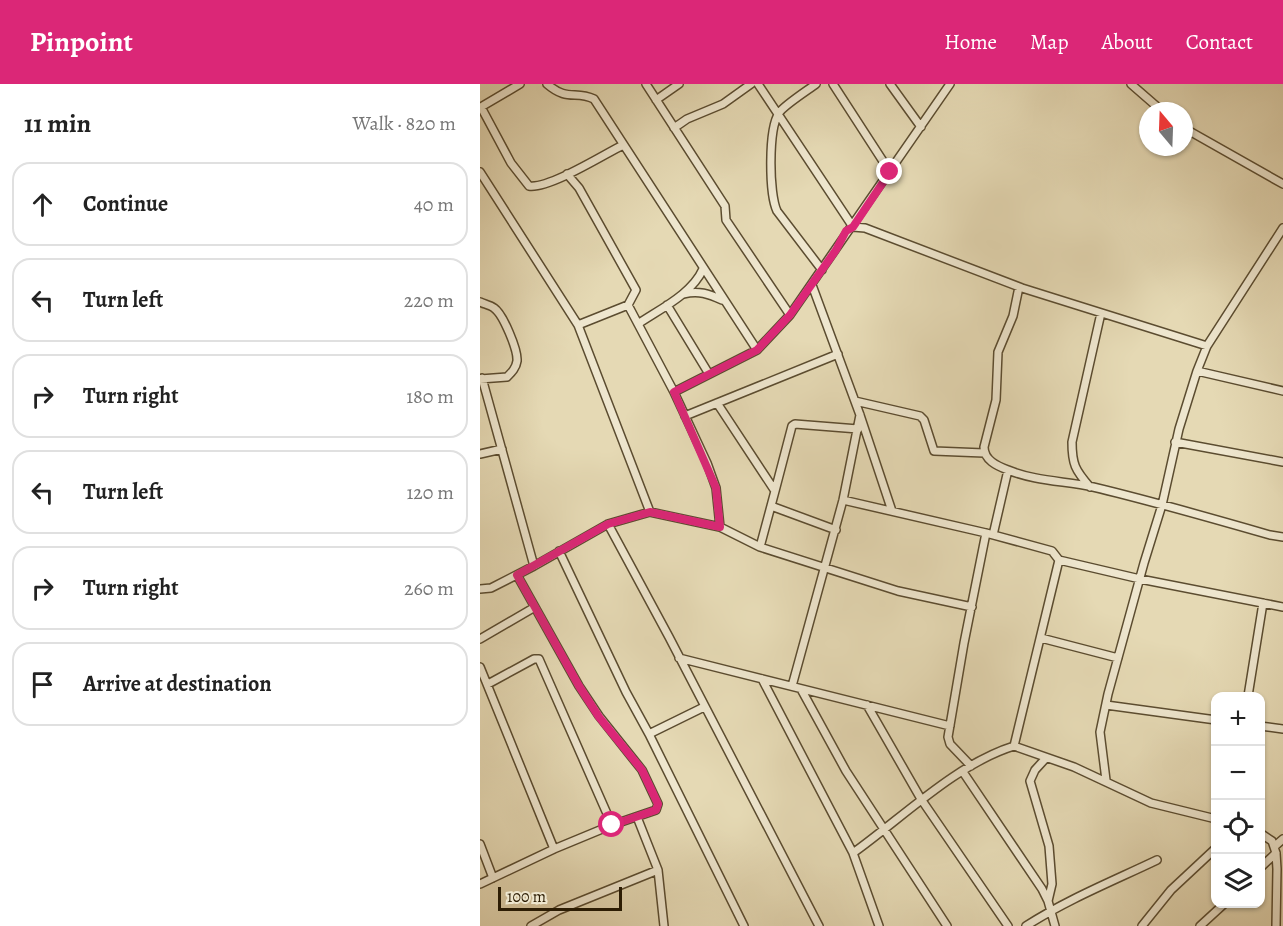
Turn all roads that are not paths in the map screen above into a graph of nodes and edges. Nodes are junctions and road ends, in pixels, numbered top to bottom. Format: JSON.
{"nodes":[{"id":1,"x":520,"y":84,"type":"edge"},
{"id":2,"x":547,"y":84,"type":"edge"},
{"id":3,"x":646,"y":84,"type":"edge"},
{"id":4,"x":679,"y":84,"type":"edge"},
{"id":5,"x":751,"y":84,"type":"edge"},
{"id":6,"x":758,"y":84,"type":"edge"},
{"id":7,"x":816,"y":84,"type":"edge"},
{"id":8,"x":833,"y":84,"type":"edge"},
{"id":9,"x":890,"y":84,"type":"edge"},
{"id":10,"x":950,"y":84,"type":"edge"},
{"id":11,"x":1131,"y":84,"type":"edge"},
{"id":12,"x":656,"y":100,"type":"junction"},
{"id":13,"x":1152,"y":102,"type":"edge"},
{"id":14,"x":779,"y":113,"type":"junction"},
{"id":15,"x":921,"y":127,"type":"junction"},
{"id":16,"x":674,"y":128,"type":"junction"},
{"id":17,"x":1193,"y":133,"type":"edge"},
{"id":18,"x":623,"y":145,"type":"junction"},
{"id":19,"x":480,"y":172,"type":"edge"},
{"id":20,"x":890,"y":172,"type":"junction"},
{"id":21,"x":567,"y":174,"type":"junction"},
{"id":22,"x":1283,"y":184,"type":"edge"},
{"id":23,"x":853,"y":227,"type":"junction"},
{"id":24,"x":1283,"y":228,"type":"edge"},
{"id":25,"x":703,"y":269,"type":"junction"},
{"id":26,"x":822,"y":270,"type":"junction"},
{"id":27,"x":812,"y":285,"type":"junction"},
{"id":28,"x":1019,"y":287,"type":"junction"},
{"id":29,"x":681,"y":294,"type":"junction"},
{"id":30,"x":724,"y":300,"type":"junction"},
{"id":31,"x":480,"y":302,"type":"edge"},
{"id":32,"x":667,"y":305,"type":"junction"},
{"id":33,"x":628,"y":306,"type":"junction"},
{"id":34,"x":1101,"y":313,"type":"junction"},
{"id":35,"x":790,"y":315,"type":"junction"},
{"id":36,"x":638,"y":324,"type":"junction"},
{"id":37,"x":578,"y":325,"type":"junction"},
{"id":38,"x":1207,"y":346,"type":"junction"},
{"id":39,"x":757,"y":350,"type":"junction"},
{"id":40,"x":838,"y":354,"type":"junction"},
{"id":41,"x":1197,"y":371,"type":"junction"},
{"id":42,"x":709,"y":374,"type":"junction"},
{"id":43,"x":481,"y":379,"type":"edge"},
{"id":44,"x":1283,"y":391,"type":"edge"},
{"id":45,"x":674,"y":392,"type":"junction"},
{"id":46,"x":855,"y":401,"type":"junction"},
{"id":47,"x":717,"y":403,"type":"junction"},
{"id":48,"x":861,"y":415,"type":"junction"},
{"id":49,"x":685,"y":416,"type":"junction"},
{"id":50,"x":858,"y":429,"type":"junction"},
{"id":51,"x":1175,"y":442,"type":"junction"},
{"id":52,"x":502,"y":449,"type":"junction"},
{"id":53,"x":984,"y":453,"type":"junction"},
{"id":54,"x":480,"y":454,"type":"edge"},
{"id":55,"x":1283,"y":462,"type":"edge"},
{"id":56,"x":1008,"y":470,"type":"junction"},
{"id":57,"x":1090,"y":487,"type":"junction"},
{"id":58,"x":775,"y":491,"type":"junction"},
{"id":59,"x":843,"y":500,"type":"junction"},
{"id":60,"x":1162,"y":505,"type":"junction"},
{"id":61,"x":771,"y":506,"type":"junction"},
{"id":62,"x":892,"y":511,"type":"junction"},
{"id":63,"x":650,"y":512,"type":"junction"},
{"id":64,"x":608,"y":524,"type":"junction"},
{"id":65,"x":720,"y":527,"type":"junction"},
{"id":66,"x":836,"y":530,"type":"junction"},
{"id":67,"x":989,"y":534,"type":"junction"},
{"id":68,"x":1283,"y":537,"type":"edge"},
{"id":69,"x":760,"y":547,"type":"junction"},
{"id":70,"x":559,"y":550,"type":"junction"},
{"id":71,"x":1059,"y":560,"type":"junction"},
{"id":72,"x":534,"y":566,"type":"junction"},
{"id":73,"x":824,"y":567,"type":"junction"},
{"id":74,"x":517,"y":575,"type":"junction"},
{"id":75,"x":1140,"y":579,"type":"junction"},
{"id":76,"x":480,"y":589,"type":"edge"},
{"id":77,"x":1263,"y":603,"type":"junction"},
{"id":78,"x":535,"y":607,"type":"junction"},
{"id":79,"x":972,"y":607,"type":"junction"},
{"id":80,"x":1283,"y":607,"type":"edge"},
{"id":81,"x":1041,"y":638,"type":"junction"},
{"id":82,"x":480,"y":639,"type":"edge"},
{"id":83,"x":679,"y":658,"type":"junction"},
{"id":84,"x":1118,"y":658,"type":"junction"},
{"id":85,"x":480,"y":667,"type":"edge"},
{"id":86,"x":762,"y":679,"type":"junction"},
{"id":87,"x":488,"y":684,"type":"junction"},
{"id":88,"x":792,"y":686,"type":"junction"},
{"id":89,"x":801,"y":688,"type":"junction"},
{"id":90,"x":1249,"y":692,"type":"edge"},
{"id":91,"x":867,"y":705,"type":"junction"},
{"id":92,"x":1106,"y":705,"type":"junction"},
{"id":93,"x":704,"y":708,"type":"junction"},
{"id":94,"x":1211,"y":719,"type":"edge"},
{"id":95,"x":950,"y":726,"type":"junction"},
{"id":96,"x":1265,"y":727,"type":"edge"},
{"id":97,"x":1283,"y":729,"type":"edge"},
{"id":98,"x":650,"y":734,"type":"junction"},
{"id":99,"x":1014,"y":746,"type":"junction"},
{"id":100,"x":1046,"y":758,"type":"junction"},
{"id":101,"x":971,"y":766,"type":"junction"},
{"id":102,"x":963,"y":772,"type":"junction"},
{"id":103,"x":1106,"y":780,"type":"junction"},
{"id":104,"x":921,"y":799,"type":"junction"},
{"id":105,"x":637,"y":817,"type":"junction"},
{"id":106,"x":1211,"y":818,"type":"edge"},
{"id":107,"x":612,"y":825,"type":"junction"},
{"id":108,"x":884,"y":831,"type":"junction"},
{"id":109,"x":1265,"y":836,"type":"edge"},
{"id":110,"x":1283,"y":839,"type":"edge"},
{"id":111,"x":480,"y":844,"type":"edge"},
{"id":112,"x":554,"y":849,"type":"junction"},
{"id":113,"x":1275,"y":850,"type":"junction"},
{"id":114,"x":1211,"y":852,"type":"edge"},
{"id":115,"x":853,"y":853,"type":"junction"},
{"id":116,"x":1158,"y":860,"type":"dead end"},
{"id":117,"x":1265,"y":862,"type":"edge"},
{"id":118,"x":1277,"y":869,"type":"junction"},
{"id":119,"x":658,"y":870,"type":"junction"},
{"id":120,"x":1283,"y":877,"type":"edge"},
{"id":121,"x":493,"y":878,"type":"junction"},
{"id":122,"x":480,"y":884,"type":"edge"},
{"id":123,"x":1048,"y":901,"type":"junction"},
{"id":124,"x":1219,"y":908,"type":"edge"},
{"id":125,"x":1050,"y":911,"type":"junction"},
{"id":126,"x":531,"y":926,"type":"edge"},
{"id":127,"x":663,"y":926,"type":"edge"},
{"id":128,"x":744,"y":926,"type":"edge"},
{"id":129,"x":819,"y":926,"type":"edge"},
{"id":130,"x":879,"y":926,"type":"edge"},
{"id":131,"x":947,"y":926,"type":"edge"},
{"id":132,"x":1008,"y":926,"type":"edge"},
{"id":133,"x":1026,"y":926,"type":"edge"},
{"id":134,"x":1055,"y":926,"type":"edge"},
{"id":135,"x":1142,"y":926,"type":"edge"},
{"id":136,"x":1200,"y":926,"type":"edge"},
{"id":137,"x":1276,"y":926,"type":"edge"}],
"edges":[{"from":1,"to":21,"type":"street"},
{"from":2,"to":18,"type":"street"},
{"from":3,"to":12,"type":"street"},
{"from":4,"to":12,"type":"street"},
{"from":5,"to":16,"type":"street"},
{"from":6,"to":14,"type":"street"},
{"from":7,"to":14,"type":"street"},
{"from":8,"to":20,"type":"street"},
{"from":9,"to":15,"type":"street"},
{"from":10,"to":15,"type":"street"},
{"from":11,"to":13,"type":"street"},
{"from":12,"to":16,"type":"street"},
{"from":14,"to":23,"type":"street"},
{"from":14,"to":26,"type":"street"},
{"from":15,"to":20,"type":"street"},
{"from":16,"to":35,"type":"street"},
{"from":17,"to":22,"type":"street"},
{"from":18,"to":21,"type":"street"},
{"from":18,"to":25,"type":"street"},
{"from":19,"to":37,"type":"street"},
{"from":20,"to":23,"type":"street"},
{"from":21,"to":33,"type":"street"},
{"from":23,"to":26,"type":"street"},
{"from":23,"to":28,"type":"street"},
{"from":24,"to":38,"type":"street"},
{"from":25,"to":29,"type":"street"},
{"from":25,"to":30,"type":"street"},
{"from":26,"to":27,"type":"street"},
{"from":27,"to":35,"type":"street"},
{"from":27,"to":40,"type":"street"},
{"from":28,"to":34,"type":"street"},
{"from":28,"to":53,"type":"street"},
{"from":29,"to":30,"type":"street"},
{"from":29,"to":32,"type":"street"},
{"from":30,"to":39,"type":"street"},
{"from":31,"to":43,"type":"street"},
{"from":32,"to":36,"type":"street"},
{"from":32,"to":42,"type":"street"},
{"from":33,"to":36,"type":"street"},
{"from":33,"to":37,"type":"street"},
{"from":34,"to":38,"type":"street"},
{"from":34,"to":57,"type":"street"},
{"from":35,"to":39,"type":"street"},
{"from":36,"to":45,"type":"street"},
{"from":37,"to":63,"type":"street"},
{"from":38,"to":41,"type":"street"},
{"from":39,"to":42,"type":"street"},
{"from":40,"to":46,"type":"street"},
{"from":40,"to":47,"type":"street"},
{"from":41,"to":44,"type":"street"},
{"from":41,"to":51,"type":"street"},
{"from":42,"to":45,"type":"street"},
{"from":43,"to":52,"type":"street"},
{"from":45,"to":49,"type":"street"},
{"from":46,"to":48,"type":"street"},
{"from":46,"to":53,"type":"street"},
{"from":47,"to":49,"type":"street"},
{"from":47,"to":58,"type":"street"},
{"from":48,"to":50,"type":"street"},
{"from":48,"to":62,"type":"street"},
{"from":49,"to":65,"type":"street"},
{"from":50,"to":58,"type":"street"},
{"from":50,"to":59,"type":"street"},
{"from":51,"to":55,"type":"street"},
{"from":51,"to":60,"type":"street"},
{"from":52,"to":54,"type":"street"},
{"from":52,"to":72,"type":"street"},
{"from":53,"to":56,"type":"street"},
{"from":56,"to":57,"type":"street"},
{"from":56,"to":67,"type":"street"},
{"from":57,"to":60,"type":"street"},
{"from":58,"to":61,"type":"street"},
{"from":59,"to":62,"type":"street"},
{"from":59,"to":66,"type":"street"},
{"from":60,"to":68,"type":"street"},
{"from":60,"to":75,"type":"street"},
{"from":61,"to":66,"type":"street"},
{"from":61,"to":69,"type":"street"},
{"from":62,"to":67,"type":"street"},
{"from":63,"to":64,"type":"street"},
{"from":63,"to":65,"type":"street"},
{"from":64,"to":70,"type":"street"},
{"from":64,"to":83,"type":"street"},
{"from":65,"to":69,"type":"street"},
{"from":66,"to":73,"type":"street"},
{"from":67,"to":71,"type":"street"},
{"from":67,"to":79,"type":"street"},
{"from":69,"to":73,"type":"street"},
{"from":70,"to":72,"type":"street"},
{"from":70,"to":98,"type":"street"},
{"from":71,"to":75,"type":"street"},
{"from":71,"to":81,"type":"street"},
{"from":72,"to":74,"type":"street"},
{"from":73,"to":79,"type":"street"},
{"from":73,"to":88,"type":"street"},
{"from":74,"to":76,"type":"street"},
{"from":74,"to":78,"type":"street"},
{"from":75,"to":77,"type":"street"},
{"from":75,"to":84,"type":"street"},
{"from":77,"to":80,"type":"street"},
{"from":77,"to":90,"type":"street"},
{"from":78,"to":82,"type":"street"},
{"from":78,"to":105,"type":"street"},
{"from":79,"to":95,"type":"street"},
{"from":81,"to":84,"type":"street"},
{"from":81,"to":99,"type":"street"},
{"from":83,"to":86,"type":"street"},
{"from":83,"to":93,"type":"street"},
{"from":84,"to":92,"type":"street"},
{"from":85,"to":87,"type":"street"},
{"from":86,"to":88,"type":"street"},
{"from":86,"to":115,"type":"street"},
{"from":87,"to":107,"type":"street"},
{"from":87,"to":112,"type":"street"},
{"from":88,"to":89,"type":"street"},
{"from":89,"to":91,"type":"street"},
{"from":89,"to":108,"type":"street"},
{"from":91,"to":95,"type":"street"},
{"from":91,"to":104,"type":"street"},
{"from":92,"to":94,"type":"street"},
{"from":92,"to":103,"type":"street"},
{"from":93,"to":98,"type":"street"},
{"from":93,"to":129,"type":"street"},
{"from":95,"to":101,"type":"street"},
{"from":96,"to":97,"type":"street"},
{"from":98,"to":128,"type":"street"},
{"from":99,"to":100,"type":"street"},
{"from":99,"to":101,"type":"street"},
{"from":100,"to":103,"type":"street"},
{"from":100,"to":123,"type":"street"},
{"from":101,"to":102,"type":"street"},
{"from":102,"to":104,"type":"street"},
{"from":102,"to":123,"type":"street"},
{"from":103,"to":106,"type":"street"},
{"from":104,"to":108,"type":"street"},
{"from":104,"to":132,"type":"street"},
{"from":105,"to":107,"type":"street"},
{"from":105,"to":119,"type":"street"},
{"from":107,"to":112,"type":"street"},
{"from":108,"to":115,"type":"street"},
{"from":108,"to":131,"type":"street"},
{"from":109,"to":113,"type":"street"},
{"from":110,"to":113,"type":"street"},
{"from":111,"to":121,"type":"street"},
{"from":112,"to":121,"type":"street"},
{"from":113,"to":117,"type":"street"},
{"from":113,"to":118,"type":"street"},
{"from":114,"to":135,"type":"street"},
{"from":115,"to":130,"type":"street"},
{"from":116,"to":125,"type":"street"},
{"from":118,"to":120,"type":"street"},
{"from":118,"to":137,"type":"street"},
{"from":119,"to":126,"type":"street"},
{"from":119,"to":127,"type":"street"},
{"from":121,"to":122,"type":"street"},
{"from":123,"to":125,"type":"street"},
{"from":124,"to":136,"type":"street"},
{"from":125,"to":133,"type":"street"},
{"from":125,"to":134,"type":"street"}]}
